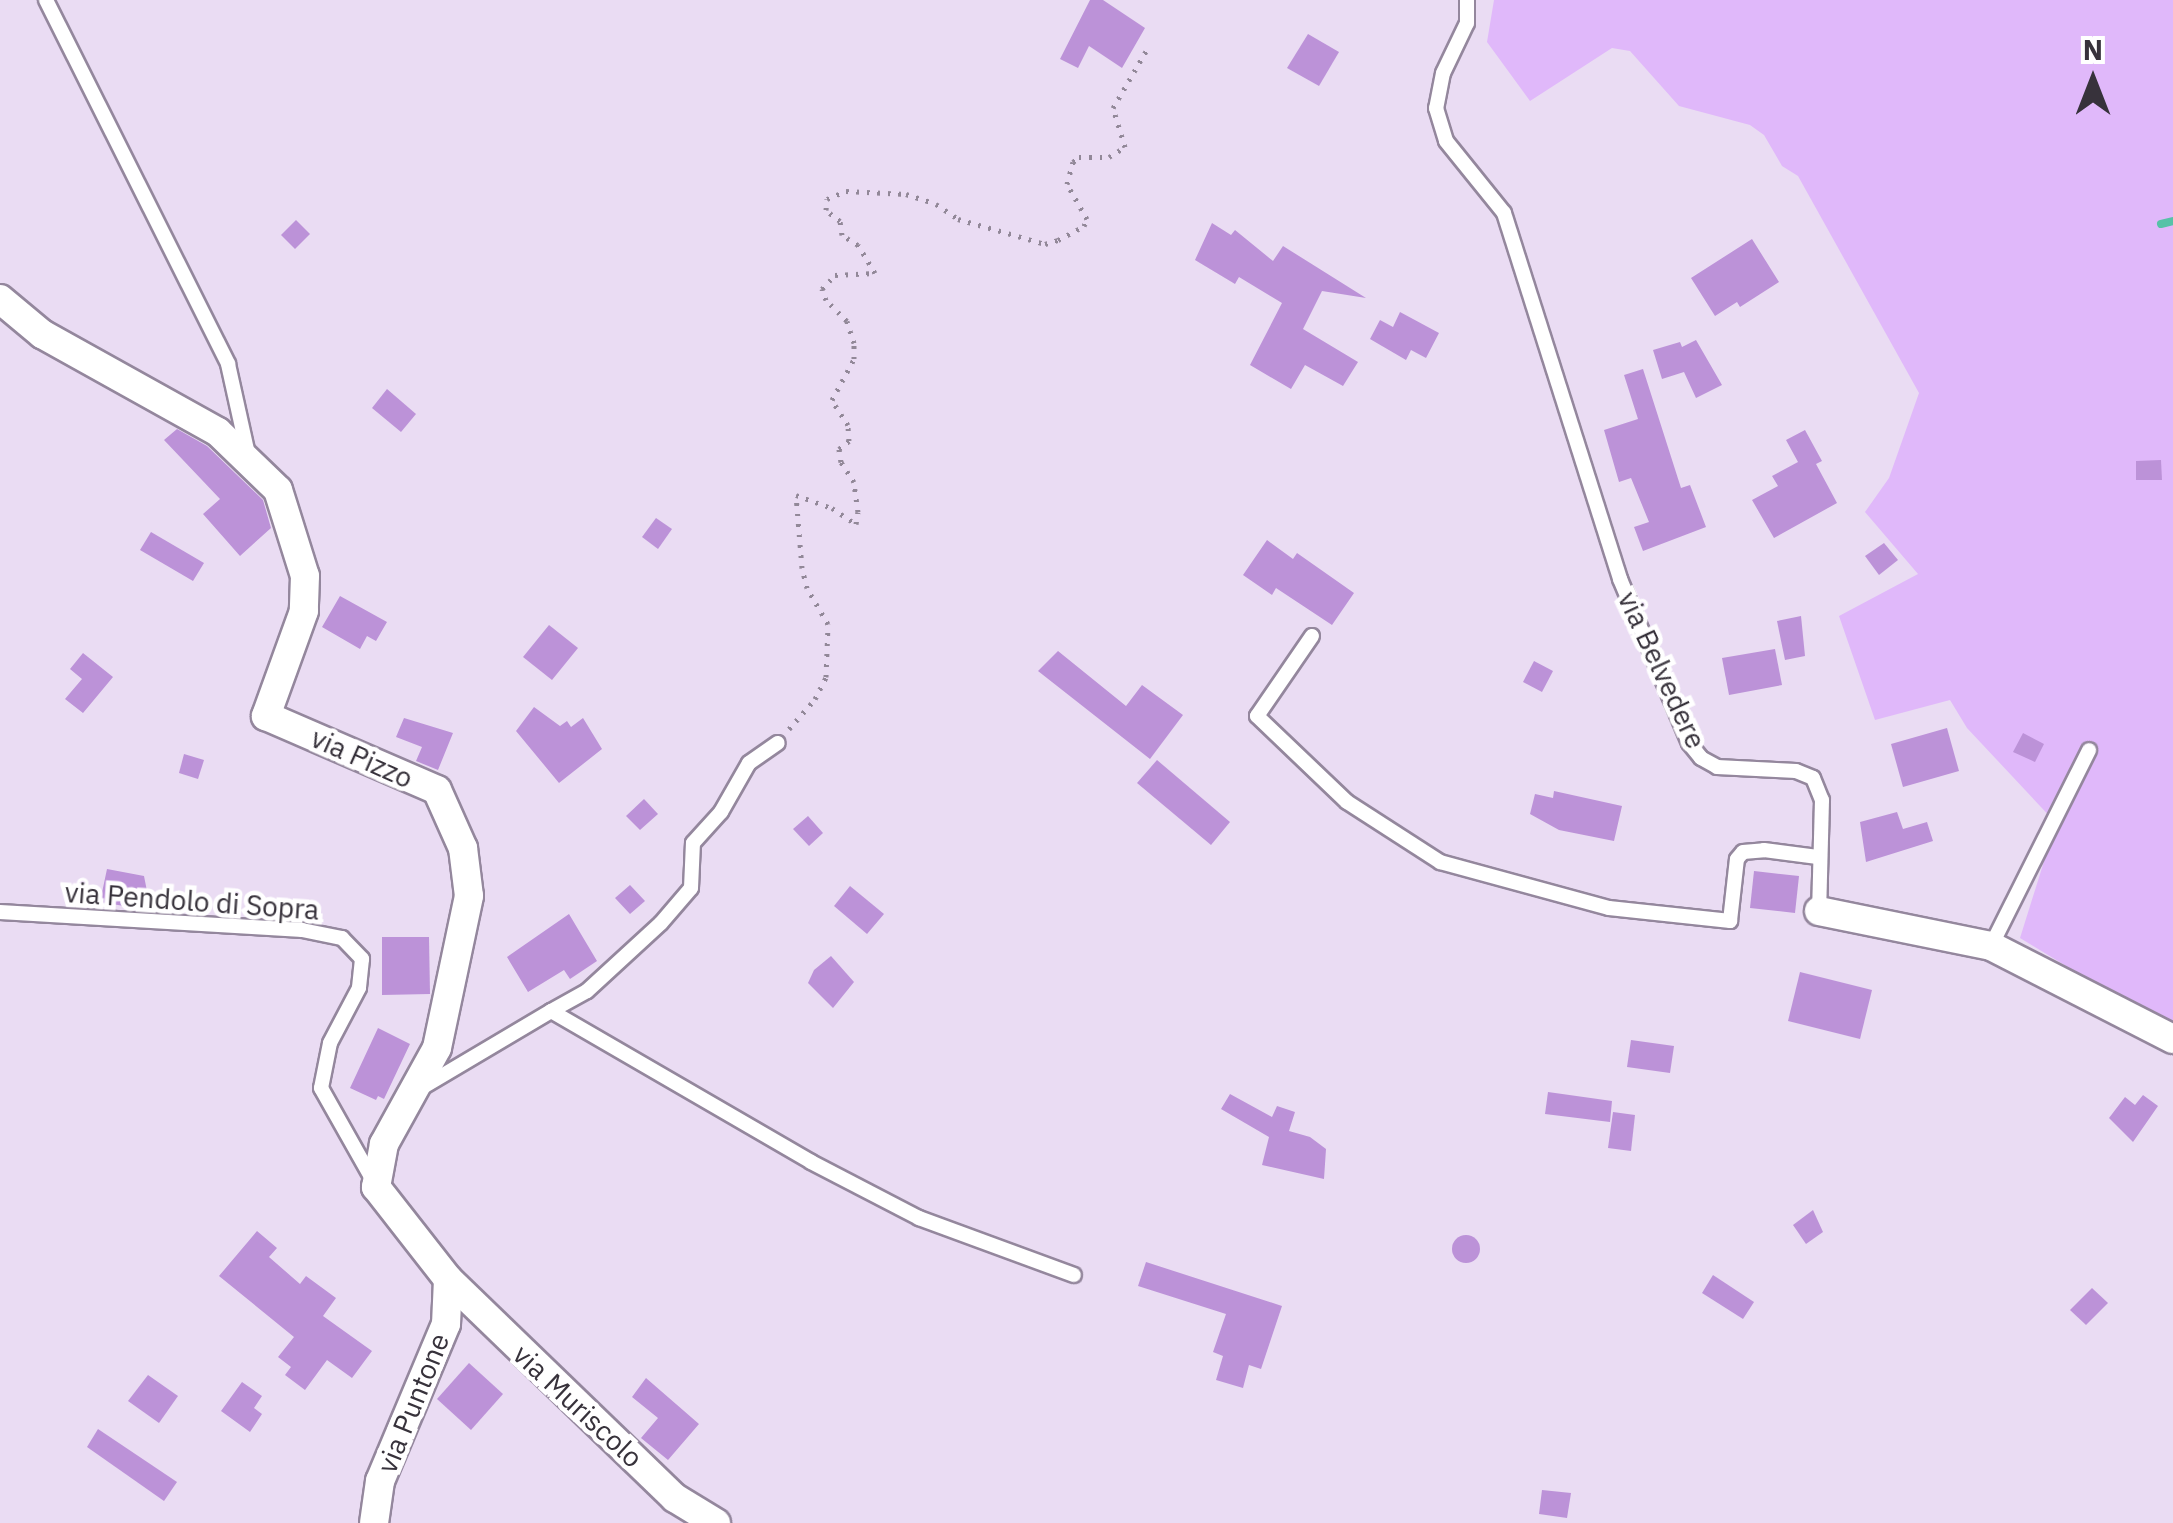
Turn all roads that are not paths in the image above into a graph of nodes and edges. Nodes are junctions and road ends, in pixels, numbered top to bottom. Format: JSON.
{"nodes":[{"id":1,"x":46,"y":0,"type":"edge"},
{"id":2,"x":1466,"y":0,"type":"edge"},
{"id":3,"x":0,"y":299,"type":"edge"},
{"id":4,"x":249,"y":462,"type":"junction"},
{"id":5,"x":1312,"y":636,"type":"dead end"},
{"id":6,"x":778,"y":743,"type":"road end"},
{"id":7,"x":2089,"y":750,"type":"dead end"},
{"id":8,"x":1818,"y":857,"type":"junction"},
{"id":9,"x":1819,"y":911,"type":"joint"},
{"id":10,"x":0,"y":912,"type":"edge"},
{"id":11,"x":1990,"y":946,"type":"junction"},
{"id":12,"x":551,"y":1010,"type":"junction"},
{"id":13,"x":2173,"y":1038,"type":"edge"},
{"id":14,"x":410,"y":1095,"type":"junction"},
{"id":15,"x":376,"y":1186,"type":"junction"},
{"id":16,"x":1074,"y":1275,"type":"dead end"},
{"id":17,"x":448,"y":1279,"type":"junction"},
{"id":18,"x":374,"y":1523,"type":"edge"},
{"id":19,"x":716,"y":1523,"type":"edge"}],
"edges":[{"from":1,"to":4,"type":"lane","name":"via Pizzo"},
{"from":2,"to":8,"type":"lane","name":"via Belvedere"},
{"from":3,"to":4,"type":"street","name":"via Pizzo"},
{"from":4,"to":14,"type":"street","name":"via Pizzo"},
{"from":5,"to":8,"type":"lane"},
{"from":6,"to":12,"type":"lane"},
{"from":7,"to":11,"type":"lane"},
{"from":8,"to":9,"type":"lane","name":"via Belvedere"},
{"from":9,"to":11,"type":"street","name":"via Belvedere"},
{"from":10,"to":15,"type":"lane","name":"via Pendolo di Sopra"},
{"from":11,"to":13,"type":"street","name":"via Belvedere"},
{"from":12,"to":14,"type":"lane"},
{"from":12,"to":16,"type":"lane"},
{"from":14,"to":15,"type":"street","name":"via Pizzo"},
{"from":15,"to":17,"type":"street"},
{"from":17,"to":18,"type":"street","name":"via Puntone"},
{"from":17,"to":19,"type":"street","name":"via Muriscolo"}]}
